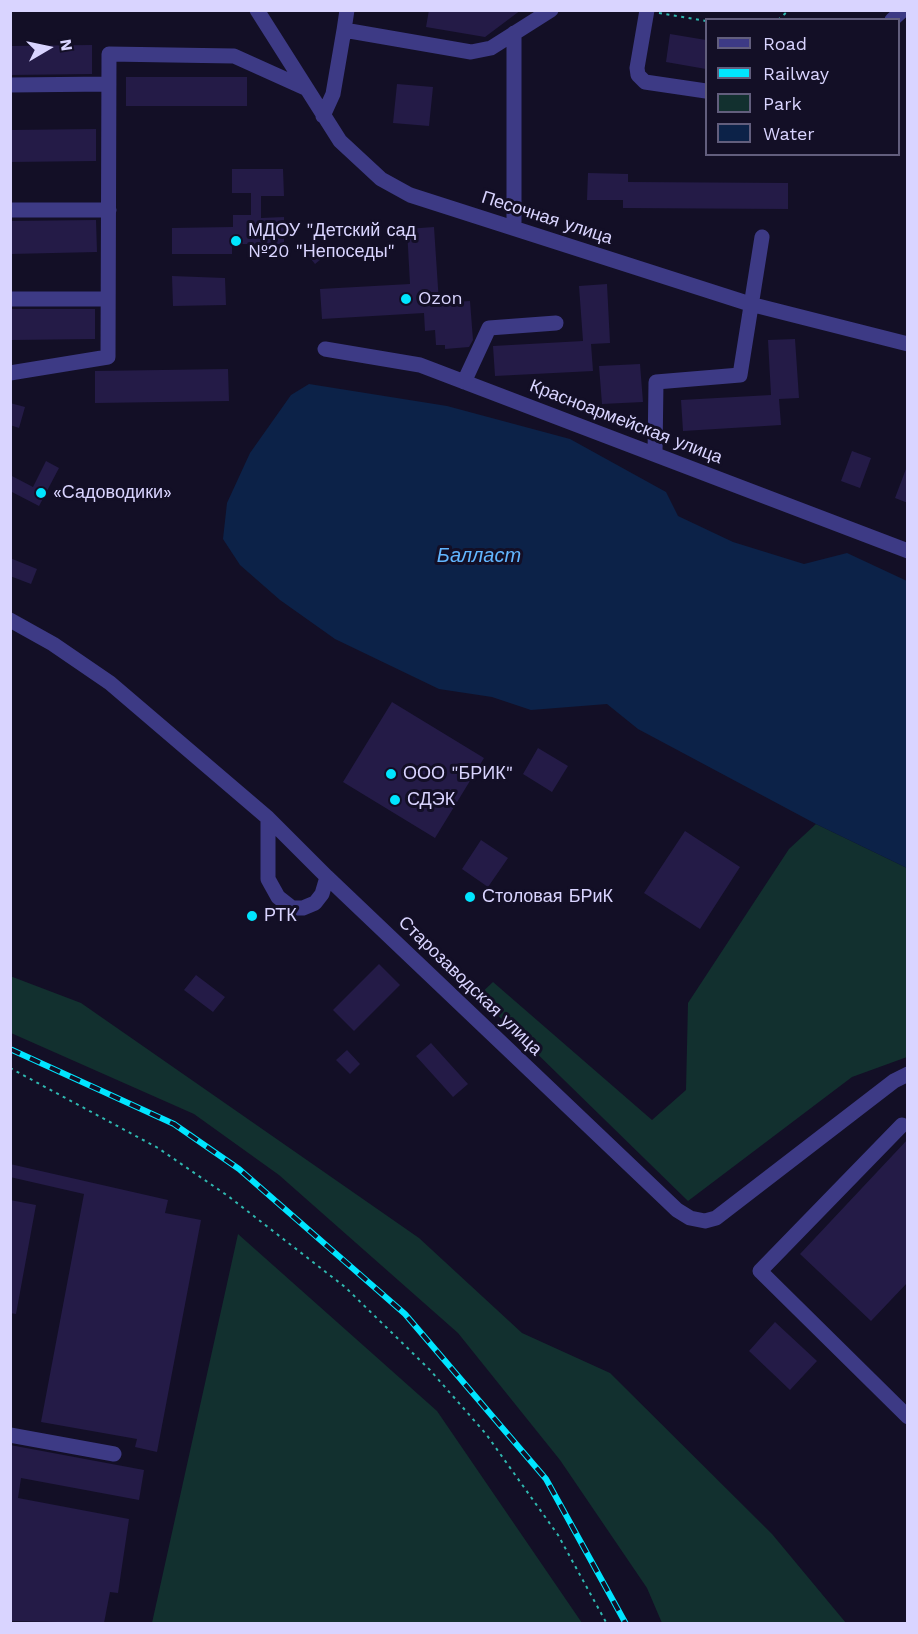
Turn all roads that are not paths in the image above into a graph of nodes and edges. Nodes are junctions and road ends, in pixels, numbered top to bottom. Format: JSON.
{"nodes":[{"id":1,"x":256,"y":10,"type":"edge"},
{"id":2,"x":347,"y":10,"type":"edge"},
{"id":3,"x":551,"y":10,"type":"edge"},
{"id":4,"x":647,"y":11,"type":"edge"},
{"id":5,"x":344,"y":30,"type":"junction"},
{"id":6,"x":514,"y":33,"type":"junction"},
{"id":7,"x":109,"y":84,"type":"junction"},
{"id":8,"x":10,"y":85,"type":"edge"},
{"id":9,"x":305,"y":88,"type":"junction"},
{"id":10,"x":705,"y":91,"type":"edge"},
{"id":11,"x":323,"y":116,"type":"junction"},
{"id":12,"x":10,"y":210,"type":"edge"},
{"id":13,"x":109,"y":210,"type":"junction"},
{"id":14,"x":514,"y":228,"type":"junction"},
{"id":15,"x":762,"y":237,"type":"dead end"},
{"id":16,"x":10,"y":299,"type":"edge"},
{"id":17,"x":108,"y":299,"type":"junction"},
{"id":18,"x":750,"y":304,"type":"junction"},
{"id":19,"x":556,"y":323,"type":"dead end"},
{"id":20,"x":908,"y":344,"type":"edge"},
{"id":21,"x":325,"y":349,"type":"dead end"},
{"id":22,"x":10,"y":373,"type":"edge"},
{"id":23,"x":464,"y":382,"type":"junction"},
{"id":24,"x":655,"y":454,"type":"junction"},
{"id":25,"x":908,"y":551,"type":"edge"},
{"id":26,"x":10,"y":620,"type":"edge"},
{"id":27,"x":268,"y":818,"type":"junction"},
{"id":28,"x":327,"y":877,"type":"junction"},
{"id":29,"x":908,"y":1074,"type":"edge"},
{"id":30,"x":902,"y":1125,"type":"dead end"},
{"id":31,"x":908,"y":1417,"type":"edge"},
{"id":32,"x":10,"y":1435,"type":"edge"},
{"id":33,"x":114,"y":1454,"type":"dead end"}],
"edges":[{"from":1,"to":9,"type":"street","name":"Песочная улица"},
{"from":2,"to":5,"type":"street"},
{"from":3,"to":6,"type":"street"},
{"from":4,"to":10,"type":"street"},
{"from":5,"to":6,"type":"street"},
{"from":5,"to":11,"type":"street"},
{"from":6,"to":14,"type":"street"},
{"from":7,"to":8,"type":"street"},
{"from":7,"to":9,"type":"street"},
{"from":7,"to":13,"type":"street"},
{"from":9,"to":11,"type":"street","name":"Песочная улица"},
{"from":11,"to":14,"type":"street","name":"Песочная улица"},
{"from":12,"to":13,"type":"street"},
{"from":13,"to":17,"type":"street"},
{"from":14,"to":18,"type":"street","name":"Песочная улица"},
{"from":15,"to":18,"type":"street"},
{"from":16,"to":17,"type":"street"},
{"from":17,"to":22,"type":"street"},
{"from":18,"to":20,"type":"street","name":"Песочная улица"},
{"from":18,"to":24,"type":"street"},
{"from":19,"to":23,"type":"street"},
{"from":21,"to":23,"type":"street","name":"Красноармейская улица"},
{"from":23,"to":24,"type":"street","name":"Красноармейская улица"},
{"from":24,"to":25,"type":"street","name":"Красноармейская улица"},
{"from":26,"to":27,"type":"street","name":"Старозаводская улица"},
{"from":27,"to":28,"type":"street","name":"Старозаводская улица"},
{"from":27,"to":28,"type":"street"},
{"from":28,"to":29,"type":"street","name":"Старозаводская улица"},
{"from":30,"to":31,"type":"street"},
{"from":32,"to":33,"type":"street"}]}
